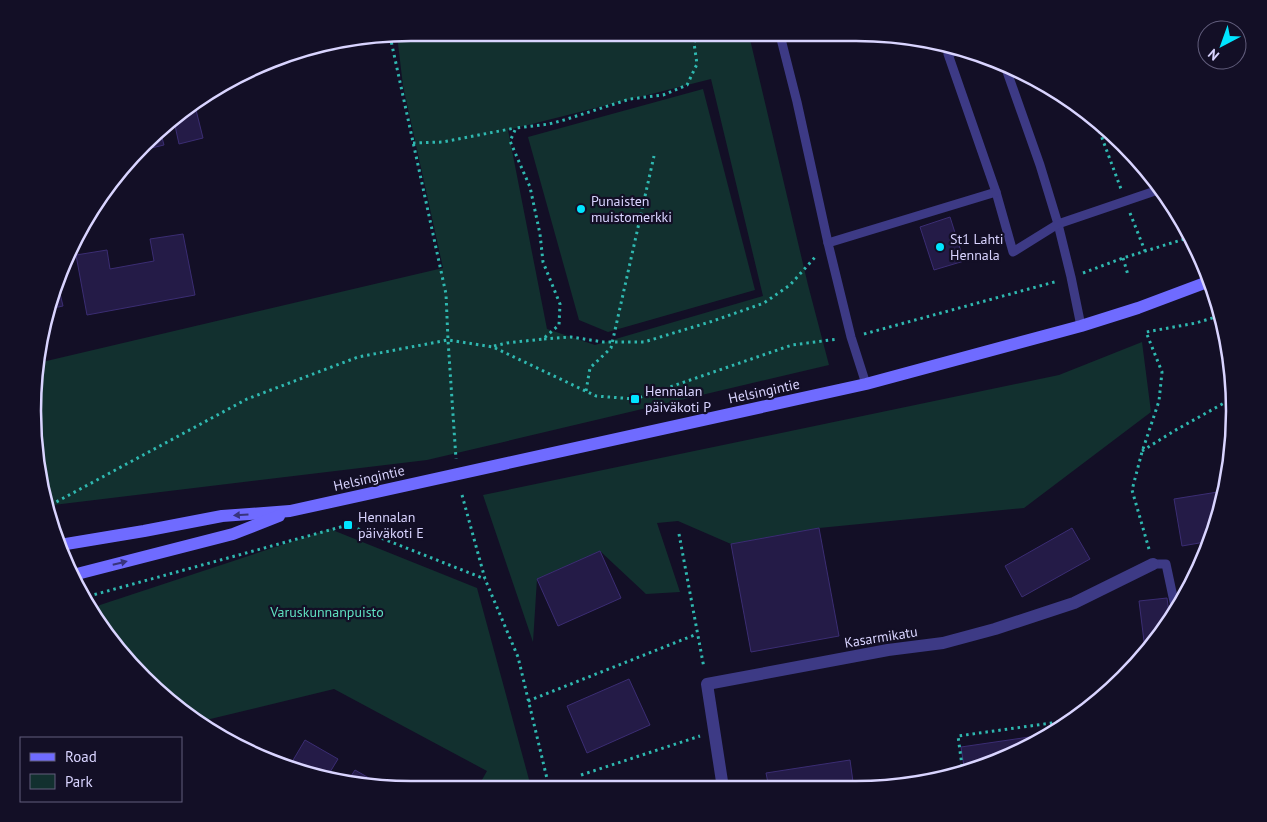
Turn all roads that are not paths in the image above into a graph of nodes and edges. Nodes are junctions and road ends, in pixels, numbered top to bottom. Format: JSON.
{"nodes":[{"id":1,"x":782,"y":41,"type":"edge"},
{"id":2,"x":950,"y":53,"type":"edge"},
{"id":3,"x":1008,"y":74,"type":"edge"},
{"id":4,"x":996,"y":192,"type":"junction"},
{"id":5,"x":1153,"y":192,"type":"edge"},
{"id":6,"x":1058,"y":224,"type":"junction"},
{"id":7,"x":828,"y":243,"type":"junction"},
{"id":8,"x":1203,"y":284,"type":"edge"},
{"id":9,"x":1081,"y":326,"type":"junction"},
{"id":10,"x":866,"y":384,"type":"junction"},
{"id":11,"x":290,"y":511,"type":"junction"},
{"id":12,"x":66,"y":544,"type":"edge"},
{"id":13,"x":1153,"y":564,"type":"joint"},
{"id":14,"x":78,"y":574,"type":"edge"},
{"id":15,"x":1174,"y":600,"type":"edge"},
{"id":16,"x":722,"y":781,"type":"edge"}],
"edges":[{"from":1,"to":7,"type":"lane"},
{"from":2,"to":4,"type":"lane"},
{"from":3,"to":6,"type":"lane"},
{"from":4,"to":6,"type":"lane"},
{"from":4,"to":7,"type":"lane"},
{"from":5,"to":6,"type":"lane"},
{"from":6,"to":9,"type":"lane"},
{"from":7,"to":10,"type":"lane"},
{"from":8,"to":9,"type":"main road","name":"Helsingintie"},
{"from":9,"to":10,"type":"main road","name":"Helsingintie"},
{"from":10,"to":11,"type":"main road","name":"Helsingintie"},
{"from":11,"to":12,"type":"main road","name":"Helsingintie","one_way":true},
{"from":14,"to":11,"type":"main road","name":"Helsingintie","one_way":true},
{"from":13,"to":15,"type":"lane"},
{"from":13,"to":16,"type":"street","name":"Kasarmikatu"}]}
